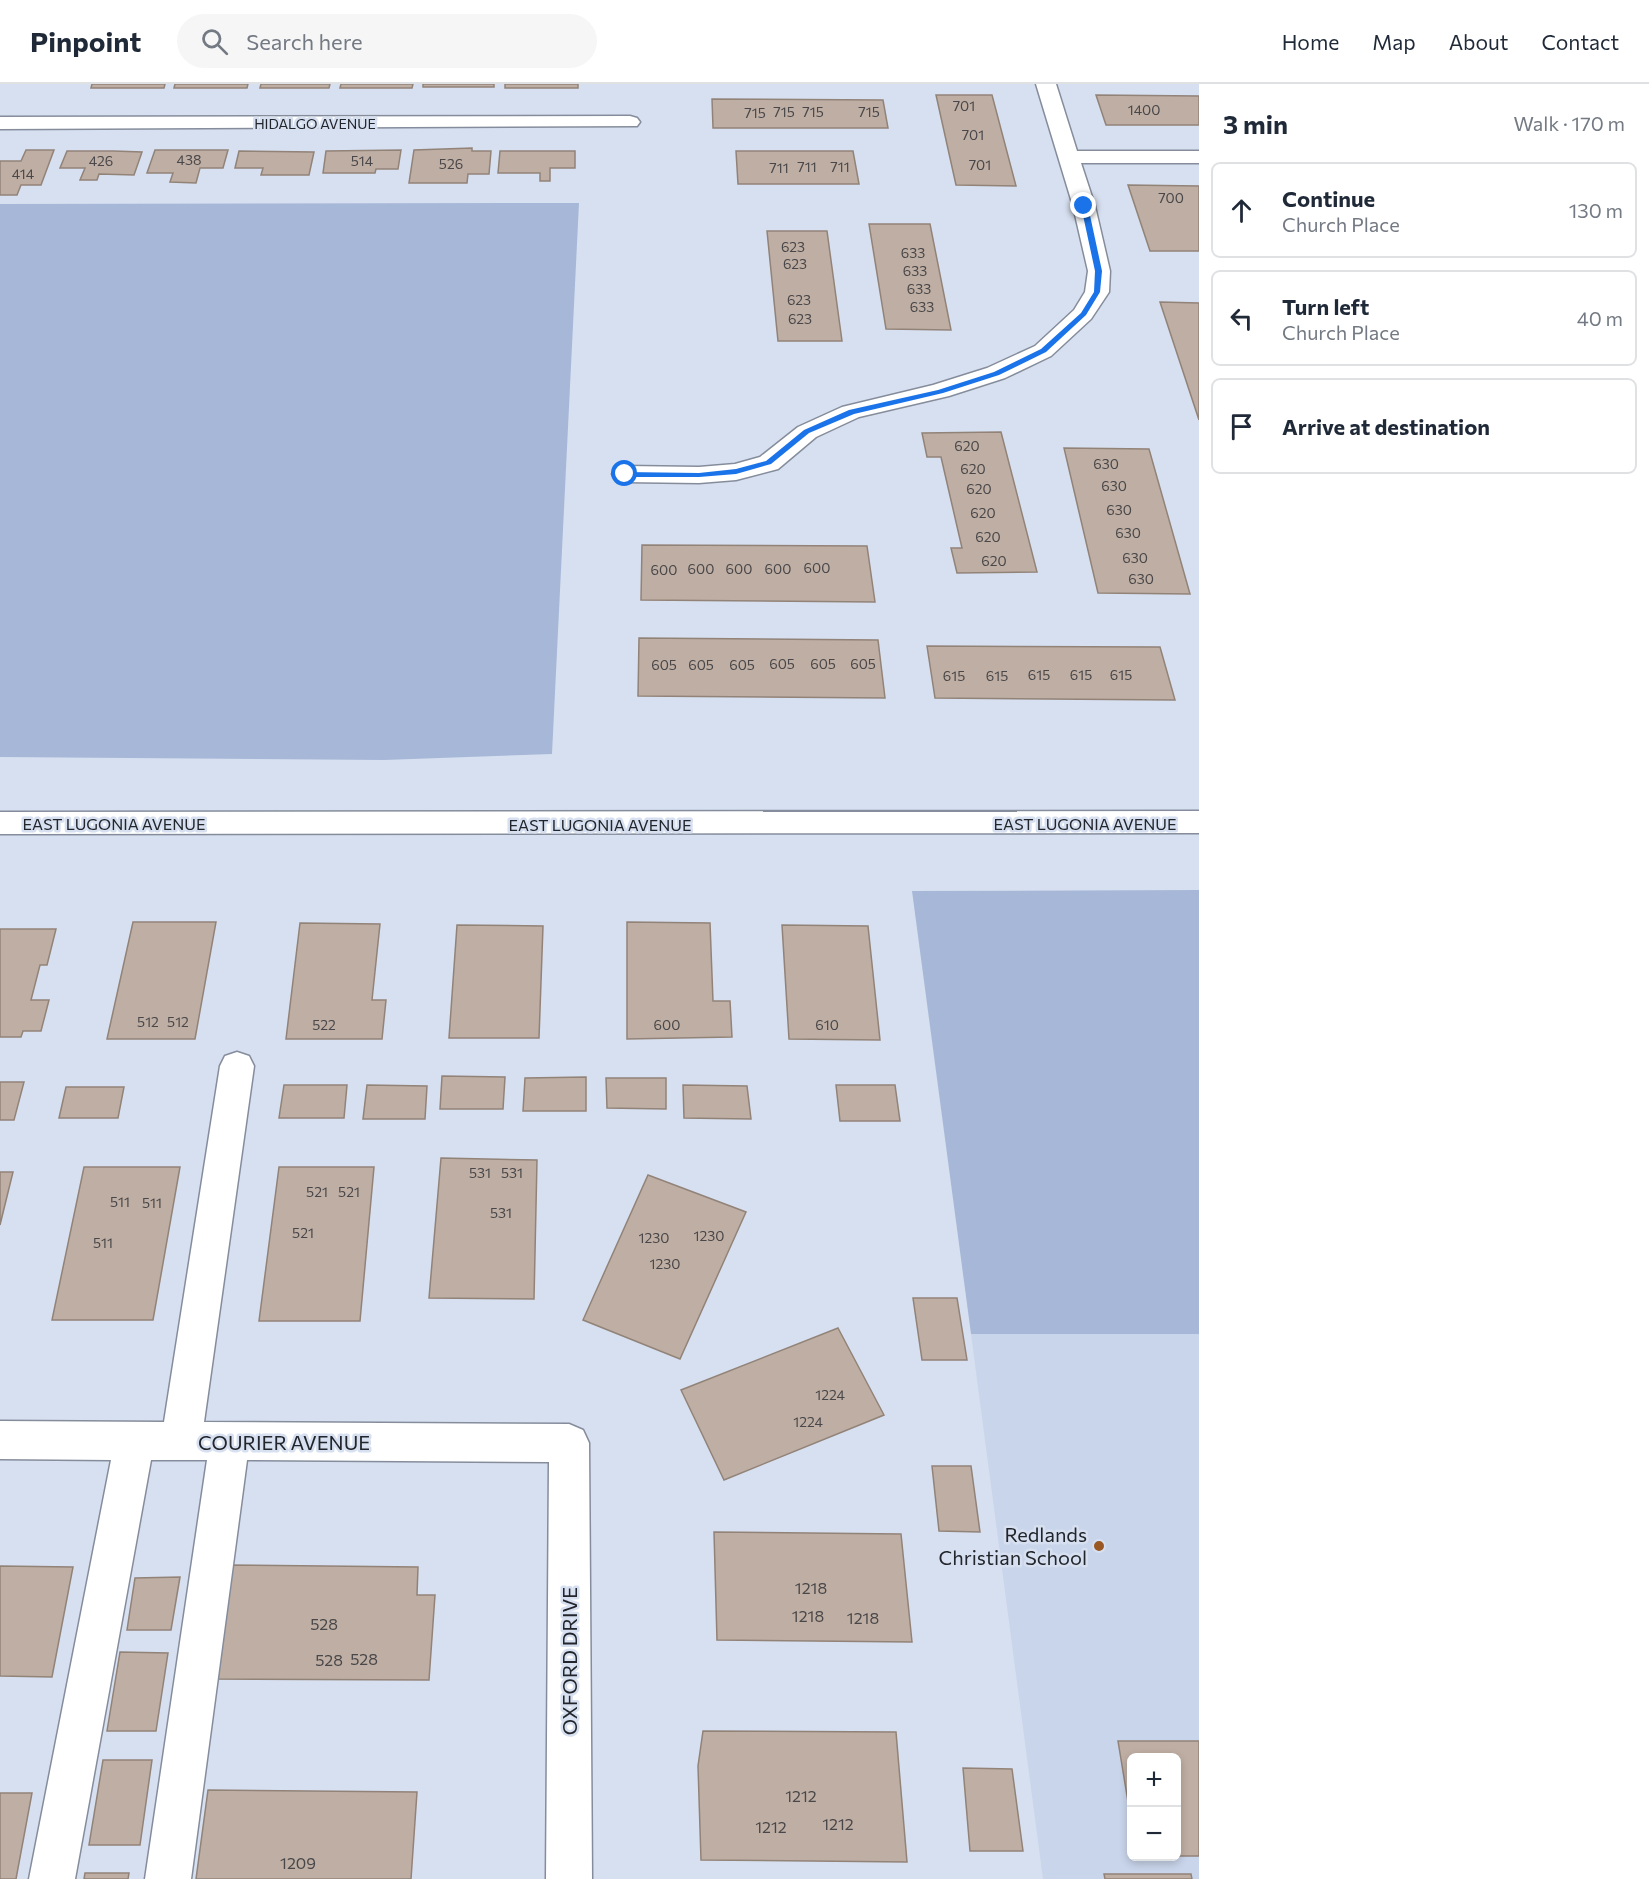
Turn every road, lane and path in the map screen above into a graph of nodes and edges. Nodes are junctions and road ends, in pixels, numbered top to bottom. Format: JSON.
{"nodes":[{"id":1,"x":1046,"y":84,"type":"edge"},
{"id":2,"x":630,"y":122,"type":"dead end"},
{"id":3,"x":0,"y":123,"type":"edge"},
{"id":4,"x":1070,"y":157,"type":"junction"},
{"id":5,"x":1199,"y":157,"type":"edge"},
{"id":6,"x":625,"y":474,"type":"dead end"},
{"id":7,"x":1199,"y":822,"type":"edge"},
{"id":8,"x":0,"y":823,"type":"edge"},
{"id":9,"x":237,"y":1066,"type":"dead end"},
{"id":10,"x":0,"y":1440,"type":"edge"},
{"id":11,"x":134,"y":1442,"type":"junction"},
{"id":12,"x":182,"y":1442,"type":"junction"},
{"id":13,"x":229,"y":1443,"type":"junction"},
{"id":14,"x":568,"y":1443,"type":"joint"},
{"id":15,"x":52,"y":1879,"type":"edge"},
{"id":16,"x":168,"y":1879,"type":"edge"},
{"id":17,"x":569,"y":1879,"type":"edge"}],
"edges":[{"from":1,"to":4,"type":"street"},
{"from":2,"to":3,"type":"street","name":"HIDALGO AVENUE"},
{"from":4,"to":5,"type":"street"},
{"from":4,"to":6,"type":"street"},
{"from":7,"to":8,"type":"street","name":"EAST LUGONIA AVENUE"},
{"from":9,"to":12,"type":"street"},
{"from":10,"to":11,"type":"street","name":"COURIER AVENUE"},
{"from":11,"to":12,"type":"street","name":"COURIER AVENUE"},
{"from":11,"to":15,"type":"street"},
{"from":12,"to":13,"type":"street","name":"COURIER AVENUE"},
{"from":13,"to":14,"type":"street","name":"COURIER AVENUE"},
{"from":13,"to":16,"type":"street"},
{"from":14,"to":17,"type":"street","name":"OXFORD DRIVE"}]}
